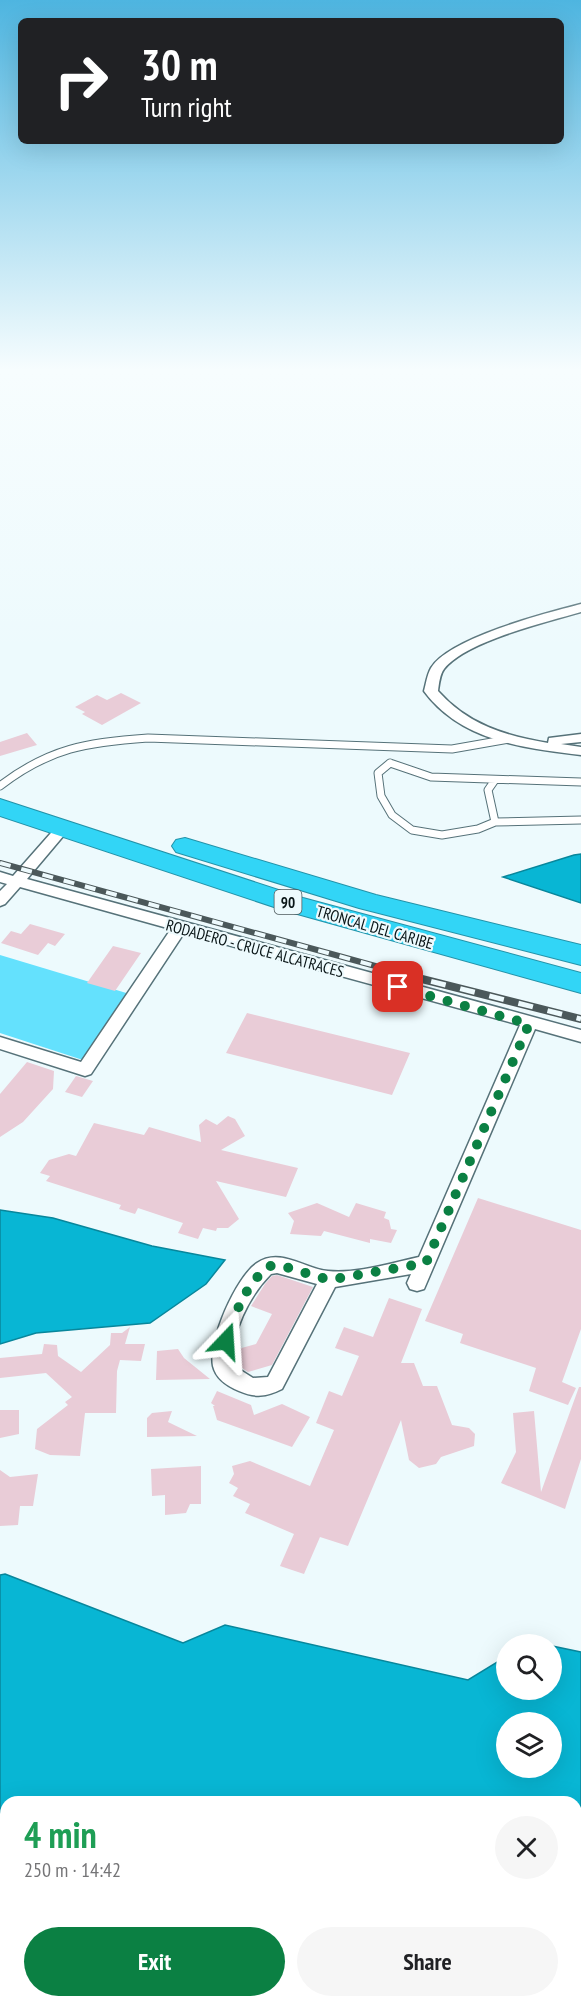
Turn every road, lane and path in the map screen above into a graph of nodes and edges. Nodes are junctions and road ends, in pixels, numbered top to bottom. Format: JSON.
{"nodes":[{"id":1,"x":581,"y":608,"type":"edge"},
{"id":2,"x":581,"y":738,"type":"edge"},
{"id":3,"x":509,"y":740,"type":"junction"},
{"id":4,"x":386,"y":747,"type":"junction"},
{"id":5,"x":581,"y":751,"type":"edge"},
{"id":6,"x":390,"y":763,"type":"junction"},
{"id":7,"x":495,"y":780,"type":"junction"},
{"id":8,"x":581,"y":782,"type":"edge"},
{"id":9,"x":0,"y":787,"type":"edge"},
{"id":10,"x":0,"y":807,"type":"edge"},
{"id":11,"x":581,"y":820,"type":"edge"},
{"id":12,"x":495,"y":822,"type":"junction"},
{"id":13,"x":63,"y":828,"type":"junction"},
{"id":14,"x":0,"y":877,"type":"edge"},
{"id":15,"x":17,"y":882,"type":"junction"},
{"id":16,"x":0,"y":900,"type":"edge"},
{"id":17,"x":180,"y":927,"type":"junction"},
{"id":18,"x":581,"y":955,"type":"edge"},
{"id":19,"x":581,"y":983,"type":"edge"},
{"id":20,"x":529,"y":1024,"type":"junction"},
{"id":21,"x":581,"y":1036,"type":"edge"},
{"id":22,"x":0,"y":1043,"type":"edge"},
{"id":23,"x":426,"y":1263,"type":"junction"},
{"id":24,"x":329,"y":1280,"type":"junction"},
{"id":25,"x":417,"y":1283,"type":"dead end"}],
"edges":[{"from":1,"to":3,"type":"street"},
{"from":2,"to":3,"type":"street"},
{"from":3,"to":4,"type":"lane"},
{"from":3,"to":5,"type":"street"},
{"from":4,"to":6,"type":"lane"},
{"from":4,"to":9,"type":"lane"},
{"from":6,"to":7,"type":"lane"},
{"from":6,"to":12,"type":"lane"},
{"from":7,"to":8,"type":"lane"},
{"from":7,"to":12,"type":"lane"},
{"from":9,"to":18,"type":"highway","name":"TRONCAL DEL CARIBE","number":"90"},
{"from":10,"to":13,"type":"highway","name":"TRONCAL DEL CARIBE","number":"90"},
{"from":11,"to":12,"type":"lane"},
{"from":13,"to":15,"type":"street"},
{"from":13,"to":19,"type":"highway","name":"TRONCAL DEL CARIBE","number":"90"},
{"from":14,"to":15,"type":"street","name":"RODADERO - CRUCE ALCATRACES"},
{"from":15,"to":16,"type":"street"},
{"from":15,"to":17,"type":"street","name":"RODADERO - CRUCE ALCATRACES"},
{"from":17,"to":20,"type":"street","name":"RODADERO - CRUCE ALCATRACES"},
{"from":17,"to":22,"type":"street"},
{"from":20,"to":21,"type":"street","name":"RODADERO - CRUCE ALCATRACES"},
{"from":20,"to":23,"type":"street"},
{"from":23,"to":24,"type":"street"},
{"from":23,"to":25,"type":"street"},
{"from":24,"to":24,"type":"street"}]}
